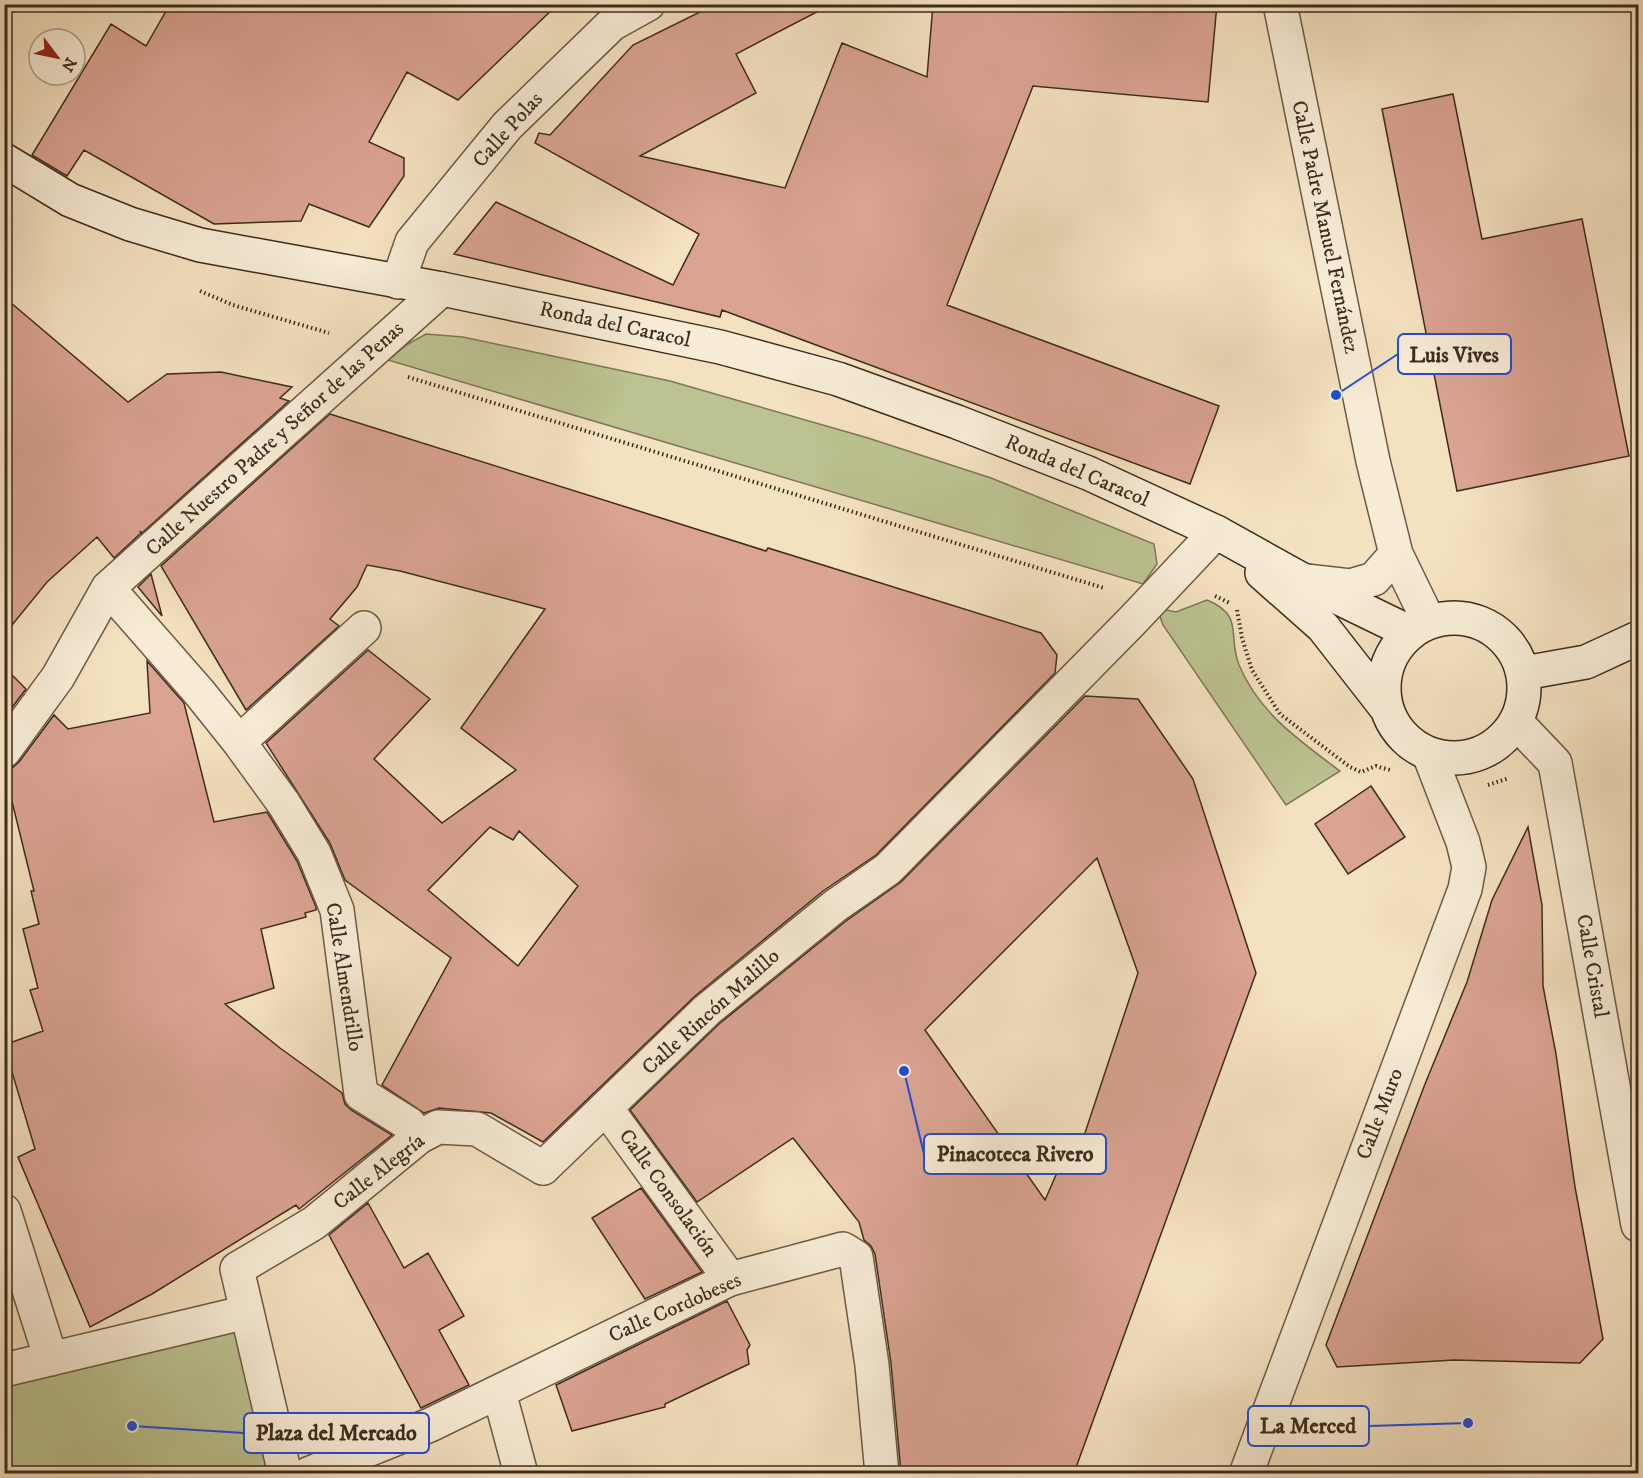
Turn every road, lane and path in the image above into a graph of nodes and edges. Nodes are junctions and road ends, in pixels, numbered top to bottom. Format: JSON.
{"nodes":[{"id":1,"x":648,"y":4,"type":"edge"},
{"id":2,"x":1280,"y":4,"type":"edge"},
{"id":3,"x":4,"y":160,"type":"edge"},
{"id":4,"x":398,"y":282,"type":"junction"},
{"id":5,"x":190,"y":287,"type":"dead end"},
{"id":6,"x":442,"y":289,"type":"junction"},
{"id":7,"x":369,"y":355,"type":"junction"},
{"id":8,"x":1216,"y":532,"type":"junction"},
{"id":9,"x":1396,"y":554,"type":"junction"},
{"id":10,"x":1305,"y":581,"type":"junction"},
{"id":11,"x":108,"y":588,"type":"junction"},
{"id":12,"x":1153,"y":599,"type":"junction"},
{"id":13,"x":1420,"y":627,"type":"junction"},
{"id":14,"x":364,"y":628,"type":"dead end"},
{"id":15,"x":1638,"y":638,"type":"edge"},
{"id":16,"x":1524,"y":673,"type":"junction"},
{"id":17,"x":1387,"y":709,"type":"junction"},
{"id":18,"x":1516,"y":722,"type":"junction"},
{"id":19,"x":239,"y":742,"type":"junction"},
{"id":20,"x":4,"y":751,"type":"edge"},
{"id":21,"x":1429,"y":754,"type":"junction"},
{"id":22,"x":1555,"y":763,"type":"junction"},
{"id":23,"x":1396,"y":778,"type":"dead end"},
{"id":24,"x":1447,"y":802,"type":"junction"},
{"id":25,"x":606,"y":1108,"type":"junction"},
{"id":26,"x":419,"y":1137,"type":"junction"},
{"id":27,"x":543,"y":1168,"type":"joint"},
{"id":28,"x":4,"y":1210,"type":"edge"},
{"id":29,"x":1638,"y":1225,"type":"edge"},
{"id":30,"x":730,"y":1279,"type":"junction"},
{"id":31,"x":247,"y":1312,"type":"junction"},
{"id":32,"x":51,"y":1359,"type":"junction"},
{"id":33,"x":4,"y":1370,"type":"edge"},
{"id":34,"x":499,"y":1392,"type":"junction"},
{"id":35,"x":285,"y":1473,"type":"edge"},
{"id":36,"x":308,"y":1473,"type":"edge"},
{"id":37,"x":521,"y":1473,"type":"edge"},
{"id":38,"x":882,"y":1473,"type":"edge"},
{"id":39,"x":1246,"y":1473,"type":"edge"}],
"edges":[{"from":1,"to":4,"type":"street","name":"Calle Polas"},
{"from":2,"to":9,"type":"street","name":"Calle Padre Manuel Fernández"},
{"from":3,"to":4,"type":"street","name":"Ronda del Caracol"},
{"from":4,"to":6,"type":"street","name":"Ronda del Caracol"},
{"from":5,"to":7,"type":"path"},
{"from":6,"to":7,"type":"street","name":"Calle Nuestro Padre y Señor de las Penas"},
{"from":6,"to":8,"type":"street","name":"Ronda del Caracol"},
{"from":7,"to":11,"type":"street","name":"Calle Nuestro Padre y Señor de las Penas"},
{"from":7,"to":12,"type":"path"},
{"from":8,"to":10,"type":"street","name":"Ronda del Caracol"},
{"from":8,"to":12,"type":"street","name":"Calle Rincón Malillo"},
{"from":8,"to":17,"type":"street","name":"Ronda del Caracol"},
{"from":9,"to":10,"type":"street"},
{"from":9,"to":13,"type":"street","name":"Calle Padre Manuel Fernández"},
{"from":10,"to":13,"type":"street","name":"Ronda del Caracol"},
{"from":11,"to":19,"type":"street","name":"Calle Almendrillo"},
{"from":11,"to":20,"type":"street","name":"Calle Nuestro Padre y Señor de las Penas"},
{"from":12,"to":23,"type":"path"},
{"from":12,"to":25,"type":"street","name":"Calle Rincón Malillo"},
{"from":13,"to":16,"type":"street"},
{"from":13,"to":17,"type":"street"},
{"from":14,"to":19,"type":"street"},
{"from":15,"to":16,"type":"street"},
{"from":16,"to":18,"type":"street"},
{"from":17,"to":21,"type":"street"},
{"from":18,"to":21,"type":"street"},
{"from":18,"to":22,"type":"street"},
{"from":19,"to":26,"type":"street","name":"Calle Almendrillo"},
{"from":21,"to":24,"type":"street","name":"Calle Muro"},
{"from":22,"to":24,"type":"path"},
{"from":22,"to":29,"type":"street","name":"Calle Cristal"},
{"from":24,"to":39,"type":"street","name":"Calle Muro"},
{"from":25,"to":27,"type":"street","name":"Calle Rincón Malillo"},
{"from":25,"to":30,"type":"street","name":"Calle Consolación"},
{"from":26,"to":27,"type":"street","name":"Calle Alegría"},
{"from":26,"to":31,"type":"street","name":"Calle Alegría"},
{"from":28,"to":32,"type":"street"},
{"from":30,"to":34,"type":"street","name":"Calle Cordobeses"},
{"from":30,"to":38,"type":"street","name":"Calle Cordobeses"},
{"from":31,"to":32,"type":"street"},
{"from":31,"to":35,"type":"street"},
{"from":32,"to":33,"type":"street"},
{"from":34,"to":36,"type":"street","name":"Calle Cordobeses"},
{"from":34,"to":37,"type":"street"}]}
